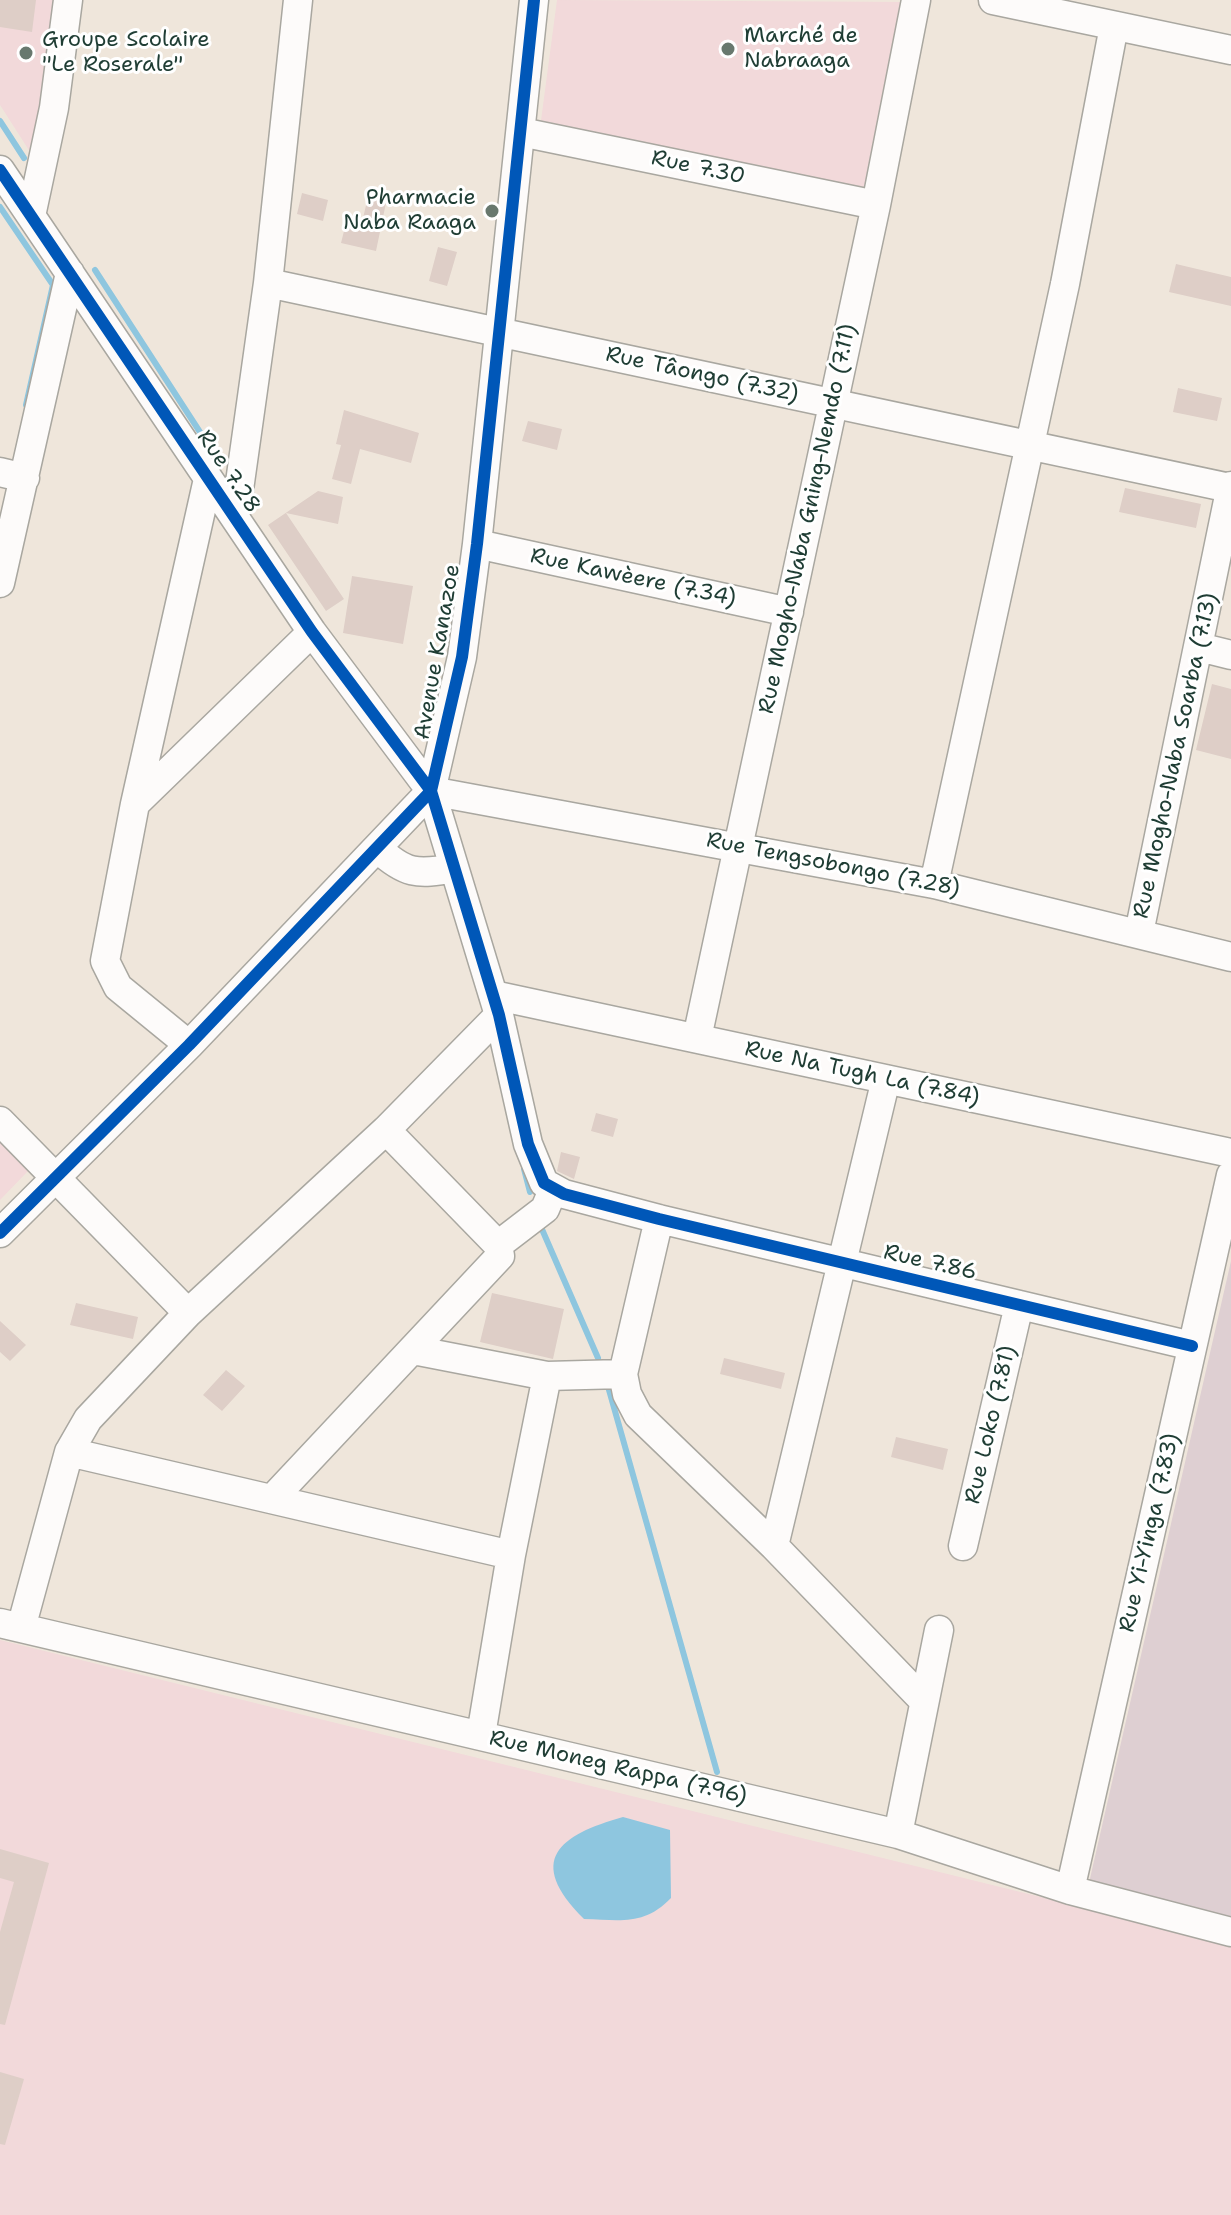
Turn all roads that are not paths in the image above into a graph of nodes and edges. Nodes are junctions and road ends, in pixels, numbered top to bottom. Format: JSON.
{"nodes":[{"id":1,"x":68,"y":0,"type":"edge"},
{"id":2,"x":298,"y":0,"type":"edge"},
{"id":3,"x":534,"y":0,"type":"edge"},
{"id":4,"x":916,"y":0,"type":"edge"},
{"id":5,"x":993,"y":0,"type":"edge"},
{"id":6,"x":1114,"y":26,"type":"junction"},
{"id":7,"x":1231,"y":50,"type":"edge"},
{"id":8,"x":521,"y":132,"type":"junction"},
{"id":9,"x":0,"y":170,"type":"edge"},
{"id":10,"x":876,"y":205,"type":"junction"},
{"id":11,"x":31,"y":216,"type":"junction"},
{"id":12,"x":70,"y":273,"type":"junction"},
{"id":13,"x":268,"y":283,"type":"junction"},
{"id":14,"x":499,"y":332,"type":"junction"},
{"id":15,"x":832,"y":403,"type":"junction"},
{"id":16,"x":1029,"y":445,"type":"junction"},
{"id":17,"x":12,"y":475,"type":"edge"},
{"id":18,"x":208,"y":479,"type":"junction"},
{"id":19,"x":1231,"y":487,"type":"edge"},
{"id":20,"x":235,"y":518,"type":"junction"},
{"id":21,"x":477,"y":544,"type":"junction"},
{"id":22,"x":0,"y":583,"type":"edge"},
{"id":23,"x":789,"y":612,"type":"junction"},
{"id":24,"x":312,"y":632,"type":"junction"},
{"id":25,"x":1199,"y":647,"type":"junction"},
{"id":26,"x":1231,"y":655,"type":"edge"},
{"id":27,"x":431,"y":791,"type":"junction"},
{"id":28,"x":135,"y":804,"type":"junction"},
{"id":29,"x":739,"y":845,"type":"junction"},
{"id":30,"x":377,"y":848,"type":"junction"},
{"id":31,"x":454,"y":868,"type":"junction"},
{"id":32,"x":934,"y":884,"type":"junction"},
{"id":33,"x":1139,"y":933,"type":"junction"},
{"id":34,"x":1231,"y":957,"type":"edge"},
{"id":35,"x":496,"y":1005,"type":"junction"},
{"id":36,"x":697,"y":1038,"type":"junction"},
{"id":37,"x":189,"y":1045,"type":"junction"},
{"id":38,"x":886,"y":1079,"type":"junction"},
{"id":39,"x":0,"y":1121,"type":"edge"},
{"id":40,"x":386,"y":1130,"type":"junction"},
{"id":41,"x":1231,"y":1153,"type":"edge"},
{"id":42,"x":1231,"y":1175,"type":"edge"},
{"id":43,"x":57,"y":1178,"type":"junction"},
{"id":44,"x":553,"y":1190,"type":"junction"},
{"id":45,"x":659,"y":1219,"type":"junction"},
{"id":46,"x":0,"y":1233,"type":"edge"},
{"id":47,"x":498,"y":1245,"type":"junction"},
{"id":48,"x":840,"y":1262,"type":"junction"},
{"id":49,"x":1019,"y":1305,"type":"junction"},
{"id":50,"x":188,"y":1313,"type":"junction"},
{"id":51,"x":1192,"y":1346,"type":"junction"},
{"id":52,"x":413,"y":1350,"type":"junction"},
{"id":53,"x":623,"y":1374,"type":"junction"},
{"id":54,"x":547,"y":1376,"type":"junction"},
{"id":55,"x":69,"y":1452,"type":"junction"},
{"id":56,"x":272,"y":1499,"type":"junction"},
{"id":57,"x":774,"y":1546,"type":"junction"},
{"id":58,"x":963,"y":1546,"type":"dead end"},
{"id":59,"x":511,"y":1555,"type":"junction"},
{"id":60,"x":10,"y":1625,"type":"edge"},
{"id":61,"x":939,"y":1630,"type":"dead end"},
{"id":62,"x":924,"y":1701,"type":"junction"},
{"id":63,"x":481,"y":1735,"type":"junction"},
{"id":64,"x":898,"y":1834,"type":"junction"},
{"id":65,"x":1070,"y":1890,"type":"junction"},
{"id":66,"x":1231,"y":1932,"type":"edge"}],
"edges":[{"from":1,"to":11,"type":"street"},
{"from":2,"to":13,"type":"street"},
{"from":3,"to":8,"type":"street","name":"Avenue Kanazoe"},
{"from":4,"to":10,"type":"street","name":"Rue Mogho-Naba Gning-Nemdo (7.11)"},
{"from":5,"to":6,"type":"street"},
{"from":6,"to":7,"type":"street"},
{"from":6,"to":16,"type":"street"},
{"from":8,"to":10,"type":"street","name":"Rue 7.30"},
{"from":8,"to":14,"type":"street","name":"Avenue Kanazoe"},
{"from":9,"to":11,"type":"street","name":"Rue 7.28"},
{"from":10,"to":15,"type":"street","name":"Rue Mogho-Naba Gning-Nemdo (7.11)"},
{"from":11,"to":12,"type":"street","name":"Rue 7.28"},
{"from":12,"to":17,"type":"street"},
{"from":12,"to":18,"type":"street","name":"Rue 7.28"},
{"from":13,"to":14,"type":"street","name":"Rue Tâongo (7.32)"},
{"from":13,"to":20,"type":"street"},
{"from":14,"to":15,"type":"street","name":"Rue Tâongo (7.32)"},
{"from":14,"to":21,"type":"street","name":"Avenue Kanazoe"},
{"from":15,"to":16,"type":"street","name":"Rue Tâongo (7.32)"},
{"from":15,"to":23,"type":"street","name":"Rue Mogho-Naba Gning-Nemdo (7.11)"},
{"from":16,"to":19,"type":"street","name":"Rue Tâongo (7.32)"},
{"from":16,"to":32,"type":"street"},
{"from":17,"to":22,"type":"street"},
{"from":18,"to":20,"type":"street","name":"Rue 7.28"},
{"from":18,"to":28,"type":"street"},
{"from":19,"to":25,"type":"street","name":"Rue Mogho-Naba Soarba (7.13)"},
{"from":20,"to":24,"type":"street","name":"Rue 7.28"},
{"from":21,"to":23,"type":"street","name":"Rue Kawèere (7.34)"},
{"from":21,"to":27,"type":"street","name":"Avenue Kanazoe"},
{"from":23,"to":29,"type":"street","name":"Rue Mogho-Naba Gning-Nemdo (7.11)"},
{"from":24,"to":27,"type":"street","name":"Rue 7.28"},
{"from":24,"to":28,"type":"street"},
{"from":25,"to":26,"type":"street"},
{"from":25,"to":33,"type":"street","name":"Rue Mogho-Naba Soarba (7.13)"},
{"from":27,"to":29,"type":"street","name":"Rue Tengsobongo (7.28)"},
{"from":27,"to":30,"type":"street"},
{"from":27,"to":31,"type":"street"},
{"from":28,"to":37,"type":"street"},
{"from":29,"to":32,"type":"street","name":"Rue Tengsobongo (7.28)"},
{"from":29,"to":36,"type":"street","name":"Rue Mogho-Naba Gning-Nemdo (7.11)"},
{"from":30,"to":31,"type":"street"},
{"from":30,"to":37,"type":"street"},
{"from":31,"to":35,"type":"street"},
{"from":32,"to":33,"type":"street","name":"Rue Tengsobongo (7.28)"},
{"from":33,"to":34,"type":"street","name":"Rue Tengsobongo (7.28)"},
{"from":35,"to":36,"type":"street","name":"Rue Na Tugh La (7.84)"},
{"from":35,"to":40,"type":"street"},
{"from":35,"to":44,"type":"street"},
{"from":36,"to":38,"type":"street","name":"Rue Na Tugh La (7.84)"},
{"from":37,"to":43,"type":"street"},
{"from":38,"to":41,"type":"street","name":"Rue Na Tugh La (7.84)"},
{"from":38,"to":48,"type":"street"},
{"from":39,"to":43,"type":"street"},
{"from":40,"to":47,"type":"street"},
{"from":40,"to":50,"type":"street"},
{"from":42,"to":51,"type":"street","name":"Rue Yi-Yinga (7.83)"},
{"from":43,"to":46,"type":"street"},
{"from":43,"to":50,"type":"street"},
{"from":44,"to":45,"type":"street","name":"Rue 7.86"},
{"from":44,"to":47,"type":"street"},
{"from":45,"to":48,"type":"street","name":"Rue 7.86"},
{"from":45,"to":53,"type":"street"},
{"from":47,"to":52,"type":"street"},
{"from":48,"to":49,"type":"street","name":"Rue 7.86"},
{"from":48,"to":57,"type":"street"},
{"from":49,"to":51,"type":"street","name":"Rue 7.86"},
{"from":49,"to":58,"type":"street","name":"Rue Loko (7.81)"},
{"from":50,"to":55,"type":"street"},
{"from":51,"to":65,"type":"street","name":"Rue Yi-Yinga (7.83)"},
{"from":52,"to":54,"type":"street"},
{"from":52,"to":56,"type":"street"},
{"from":53,"to":54,"type":"street"},
{"from":53,"to":57,"type":"street"},
{"from":54,"to":59,"type":"street"},
{"from":55,"to":56,"type":"street"},
{"from":55,"to":60,"type":"street"},
{"from":56,"to":59,"type":"street"},
{"from":57,"to":62,"type":"street"},
{"from":59,"to":63,"type":"street"},
{"from":60,"to":63,"type":"street","name":"Rue Moneg Rappa (7.96)"},
{"from":61,"to":62,"type":"street"},
{"from":62,"to":64,"type":"street"},
{"from":63,"to":64,"type":"street","name":"Rue Moneg Rappa (7.96)"},
{"from":64,"to":65,"type":"street","name":"Rue Moneg Rappa (7.96)"},
{"from":65,"to":66,"type":"street","name":"Rue Moneg Rappa (7.96)"}]}
